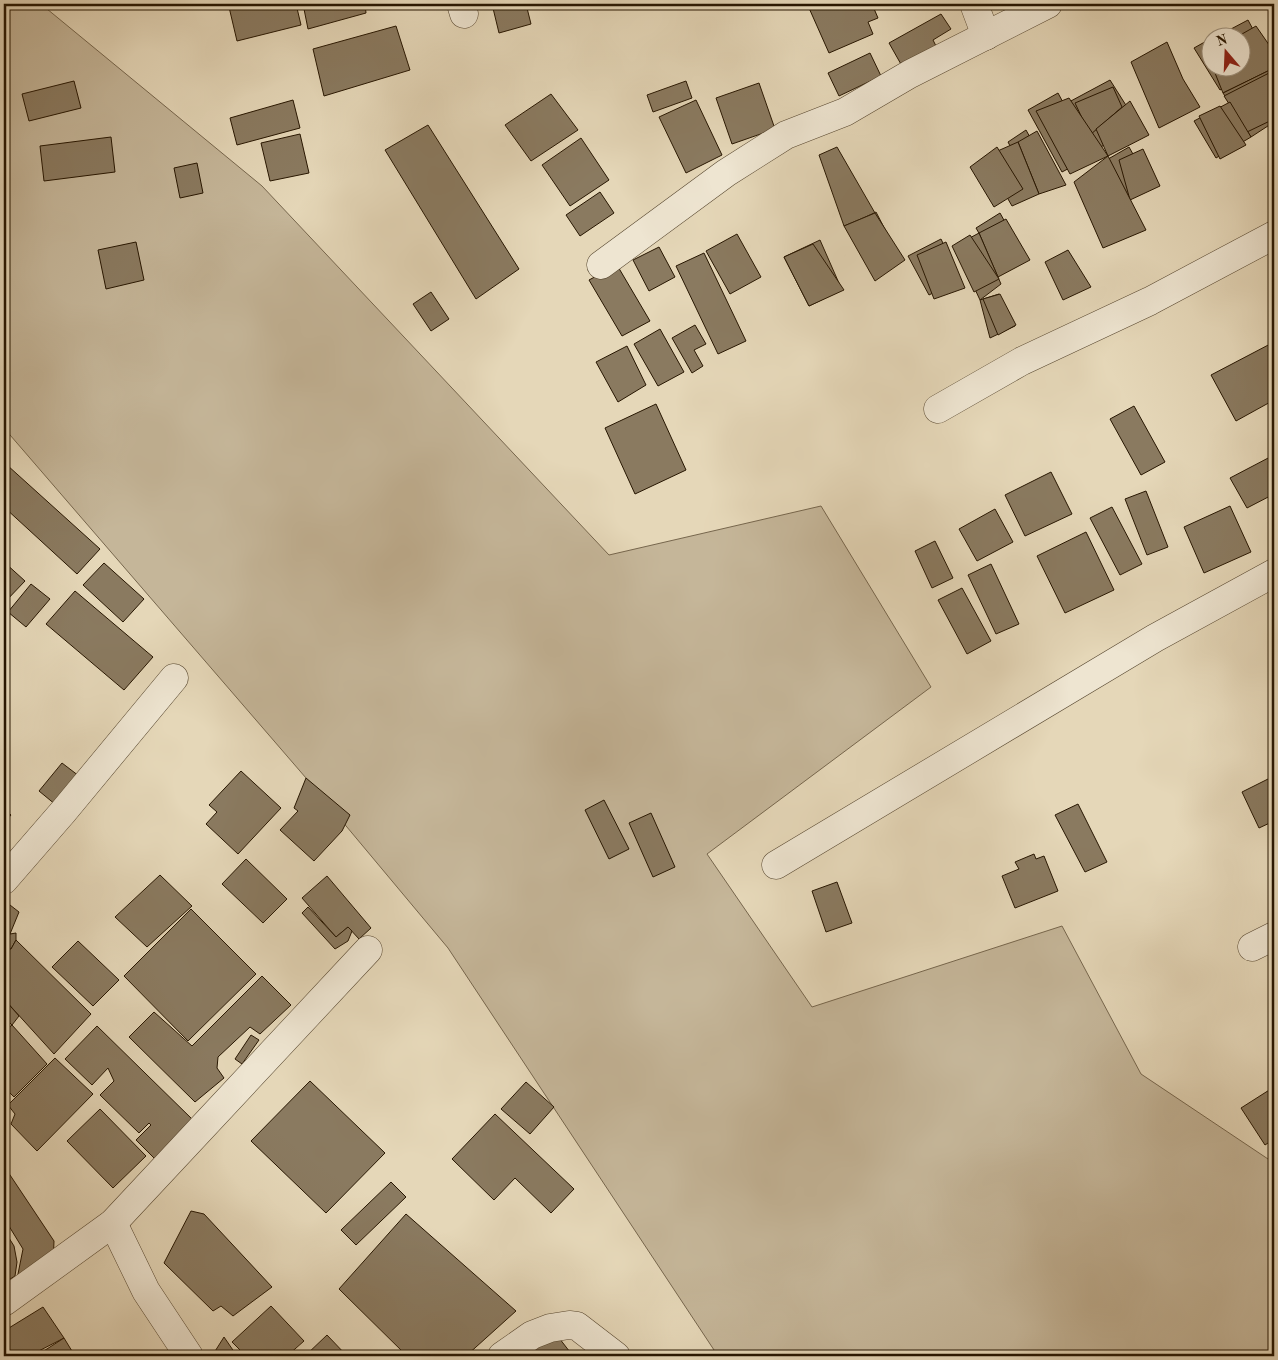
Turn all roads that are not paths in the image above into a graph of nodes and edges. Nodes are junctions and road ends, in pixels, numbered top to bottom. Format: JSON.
{"nodes":[{"id":1,"x":974,"y":4,"type":"edge"},
{"id":2,"x":1048,"y":4,"type":"edge"},
{"id":3,"x":986,"y":36,"type":"junction"},
{"id":4,"x":1272,"y":241,"type":"edge"},
{"id":5,"x":601,"y":265,"type":"dead end"},
{"id":6,"x":938,"y":409,"type":"dead end"},
{"id":7,"x":1274,"y":573,"type":"edge"},
{"id":8,"x":174,"y":678,"type":"dead end"},
{"id":9,"x":776,"y":865,"type":"dead end"},
{"id":10,"x":4,"y":880,"type":"edge"},
{"id":11,"x":368,"y":950,"type":"dead end"},
{"id":12,"x":113,"y":1223,"type":"junction"},
{"id":13,"x":4,"y":1302,"type":"edge"},
{"id":14,"x":189,"y":1356,"type":"edge"},
{"id":15,"x":502,"y":1356,"type":"edge"},
{"id":16,"x":616,"y":1356,"type":"edge"}],
"edges":[{"from":1,"to":3,"type":"street"},
{"from":2,"to":3,"type":"street"},
{"from":3,"to":5,"type":"street"},
{"from":4,"to":6,"type":"street"},
{"from":7,"to":9,"type":"street"},
{"from":8,"to":10,"type":"street"},
{"from":11,"to":12,"type":"street"},
{"from":12,"to":13,"type":"street"},
{"from":12,"to":14,"type":"street"},
{"from":15,"to":16,"type":"street"}]}
